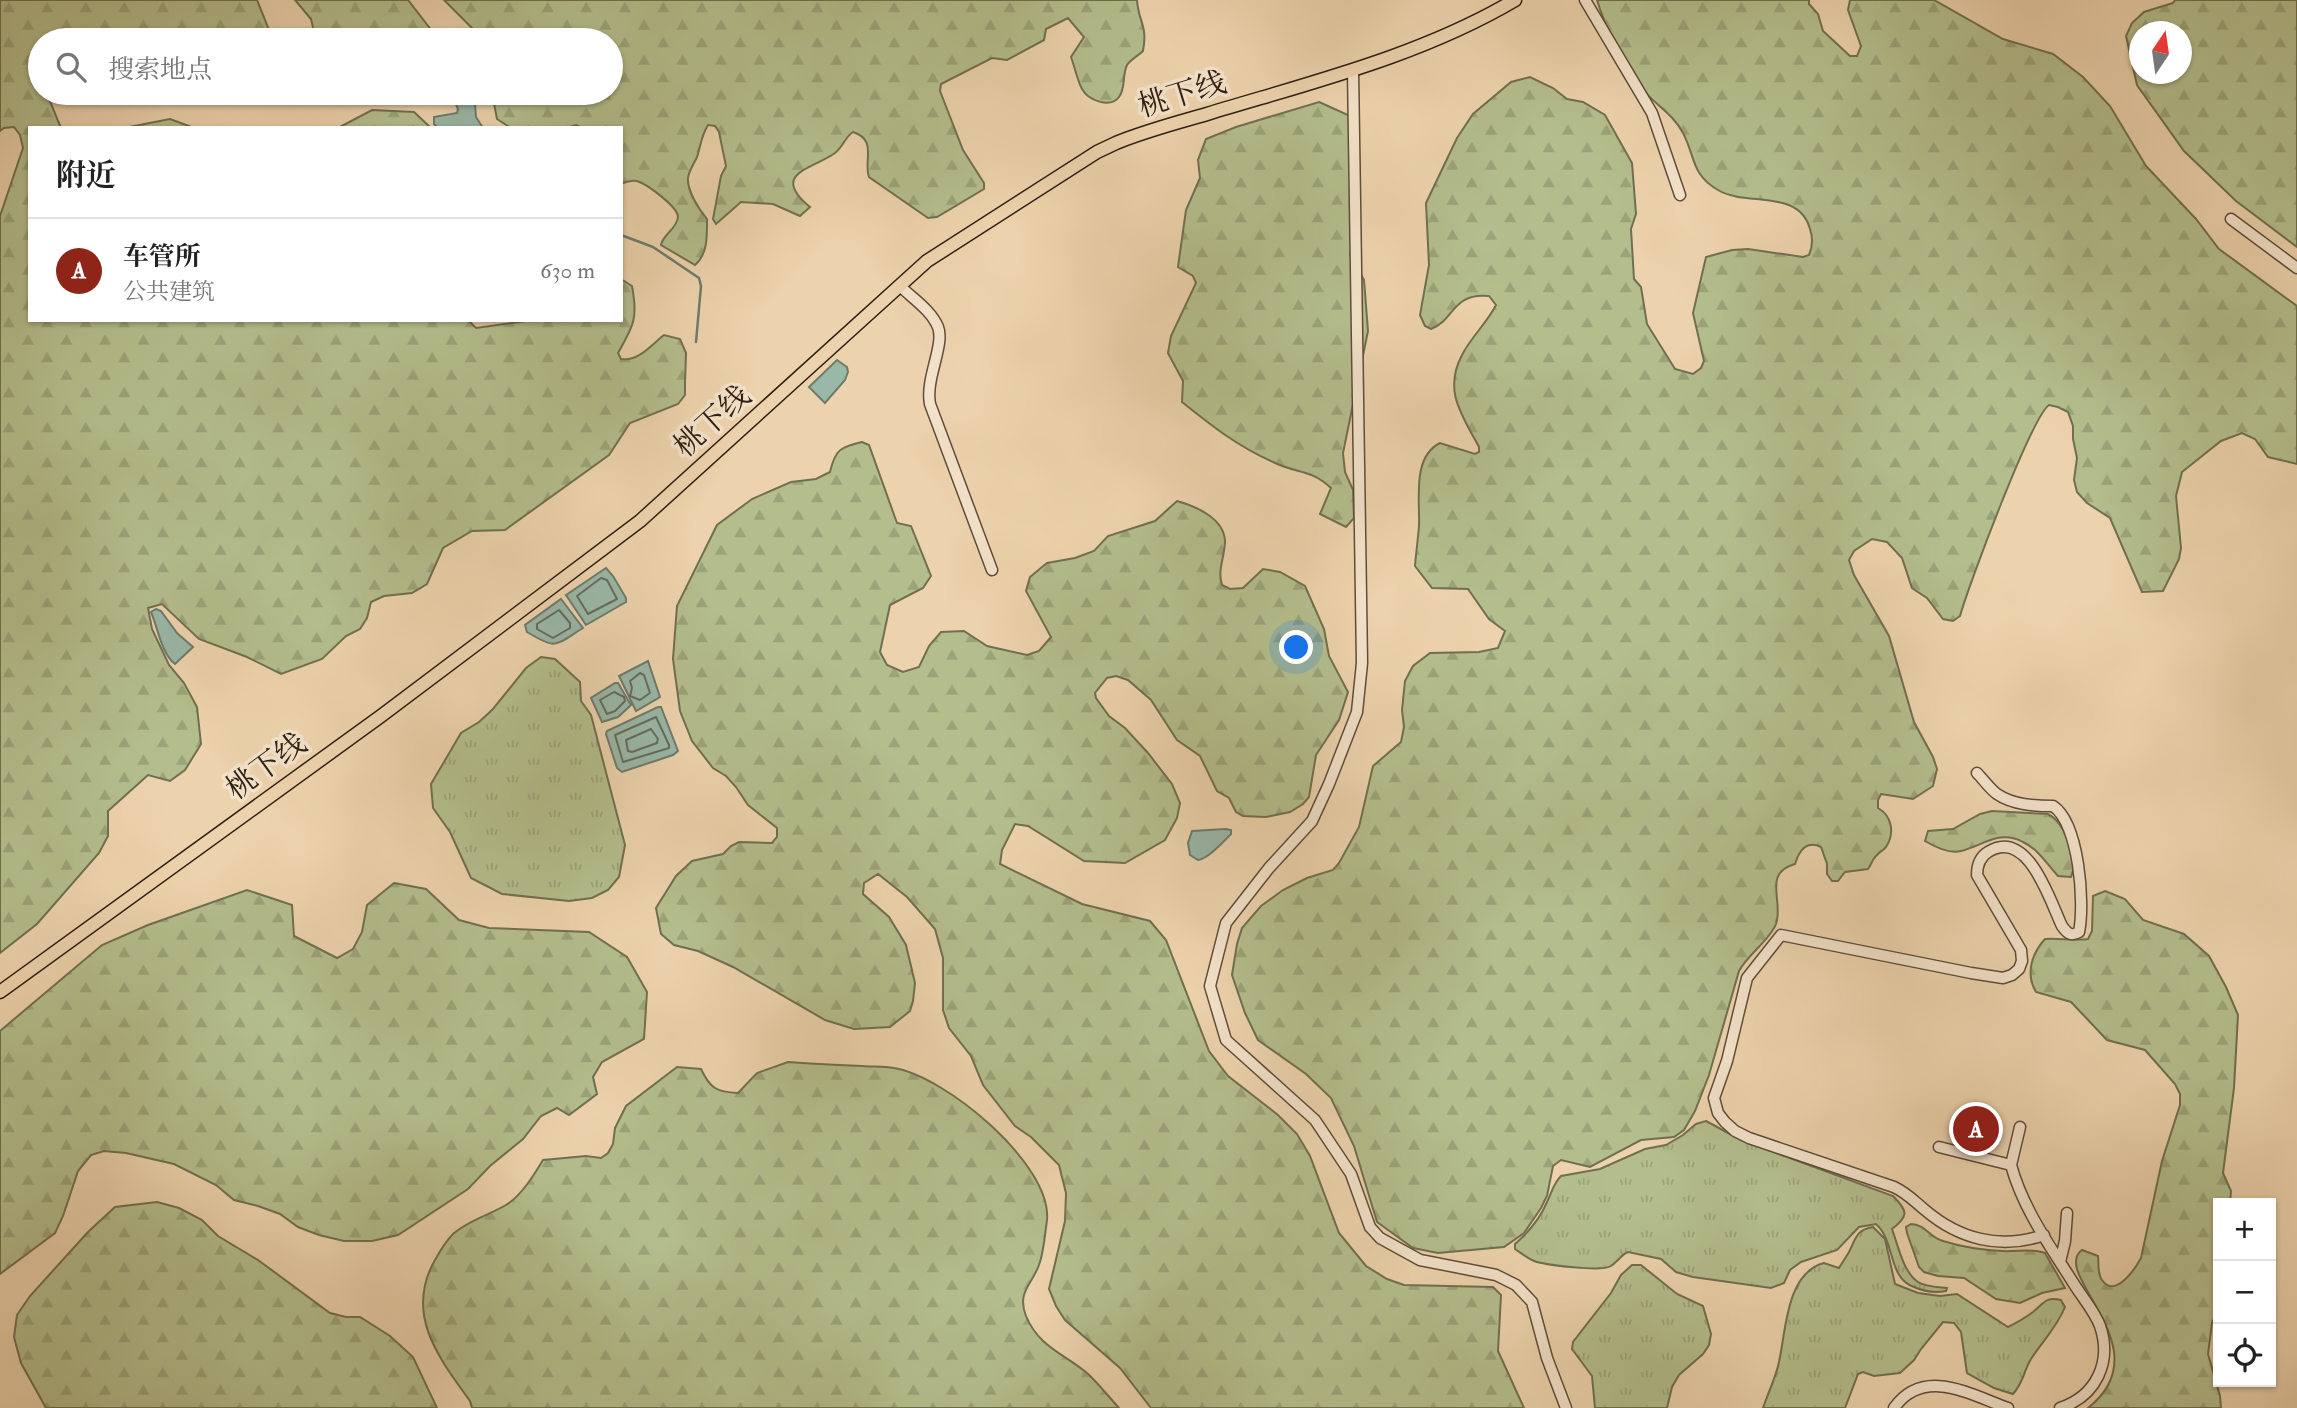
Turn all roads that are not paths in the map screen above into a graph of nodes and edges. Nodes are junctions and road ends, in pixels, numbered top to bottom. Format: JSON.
{"nodes":[{"id":1,"x":1515,"y":0,"type":"edge"},
{"id":2,"x":1585,"y":0,"type":"edge"},
{"id":3,"x":1353,"y":70,"type":"junction"},
{"id":4,"x":1680,"y":195,"type":"dead end"},
{"id":5,"x":2231,"y":219,"type":"dead end"},
{"id":6,"x":2297,"y":268,"type":"edge"},
{"id":7,"x":900,"y":286,"type":"junction"},
{"id":8,"x":992,"y":570,"type":"dead end"},
{"id":9,"x":1977,"y":773,"type":"dead end"},
{"id":10,"x":0,"y":992,"type":"edge"},
{"id":11,"x":2020,"y":1127,"type":"dead end"},
{"id":12,"x":1939,"y":1147,"type":"dead end"},
{"id":13,"x":2011,"y":1165,"type":"junction"},
{"id":14,"x":2067,"y":1213,"type":"dead end"},
{"id":15,"x":2043,"y":1235,"type":"junction"},
{"id":16,"x":2060,"y":1262,"type":"junction"},
{"id":17,"x":1566,"y":1408,"type":"edge"},
{"id":18,"x":1894,"y":1408,"type":"edge"},
{"id":19,"x":2008,"y":1408,"type":"edge"},
{"id":20,"x":2060,"y":1408,"type":"edge"}],
"edges":[{"from":1,"to":3,"type":"main road","name":"桃下线"},
{"from":2,"to":4,"type":"street"},
{"from":3,"to":7,"type":"main road","name":"桃下线"},
{"from":3,"to":17,"type":"street"},
{"from":5,"to":6,"type":"street"},
{"from":7,"to":8,"type":"street"},
{"from":7,"to":10,"type":"main road","name":"桃下线"},
{"from":9,"to":15,"type":"street"},
{"from":11,"to":13,"type":"street"},
{"from":12,"to":13,"type":"street"},
{"from":13,"to":15,"type":"street"},
{"from":14,"to":16,"type":"street"},
{"from":15,"to":16,"type":"street"},
{"from":16,"to":20,"type":"street"},
{"from":18,"to":19,"type":"street"}]}
